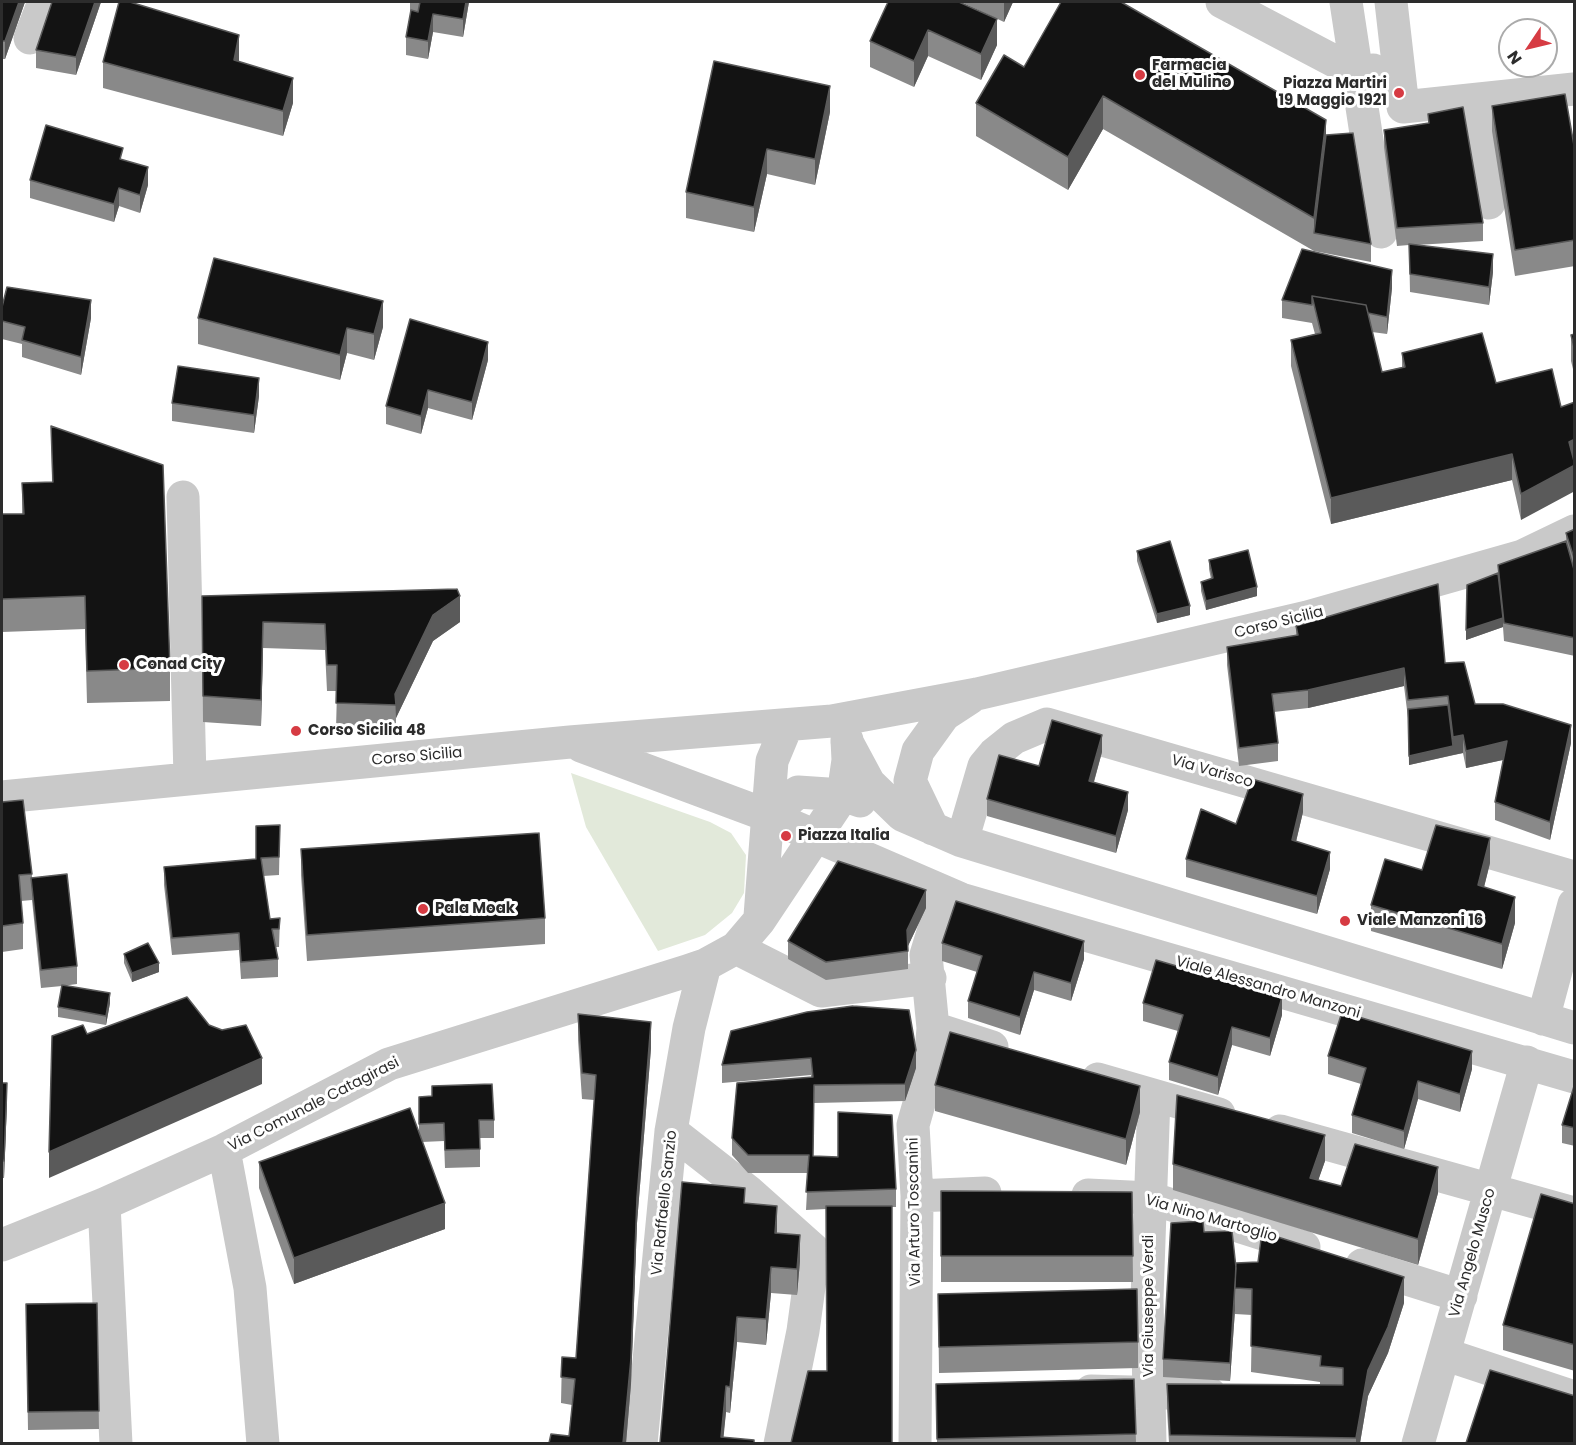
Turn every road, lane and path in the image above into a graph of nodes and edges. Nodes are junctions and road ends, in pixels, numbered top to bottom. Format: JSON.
{"nodes":[{"id":1,"x":44,"y":2,"type":"edge"},
{"id":2,"x":1222,"y":2,"type":"edge"},
{"id":3,"x":1346,"y":2,"type":"edge"},
{"id":4,"x":1390,"y":2,"type":"edge"},
{"id":5,"x":30,"y":38,"type":"dead end"},
{"id":6,"x":1398,"y":66,"type":"junction"},
{"id":7,"x":1357,"y":73,"type":"junction"},
{"id":8,"x":1575,"y":90,"type":"edge"},
{"id":9,"x":1475,"y":99,"type":"junction"},
{"id":10,"x":1489,"y":203,"type":"dead end"},
{"id":11,"x":1381,"y":232,"type":"dead end"},
{"id":12,"x":183,"y":496,"type":"dead end"},
{"id":13,"x":1575,"y":531,"type":"edge"},
{"id":14,"x":977,"y":694,"type":"junction"},
{"id":15,"x":787,"y":725,"type":"junction"},
{"id":16,"x":839,"y":731,"type":"junction"},
{"id":17,"x":570,"y":742,"type":"junction"},
{"id":18,"x":918,"y":751,"type":"junction"},
{"id":19,"x":190,"y":778,"type":"junction"},
{"id":20,"x":856,"y":789,"type":"junction"},
{"id":21,"x":2,"y":797,"type":"edge"},
{"id":22,"x":769,"y":816,"type":"junction"},
{"id":23,"x":947,"y":835,"type":"junction"},
{"id":24,"x":816,"y":837,"type":"junction"},
{"id":25,"x":1575,"y":877,"type":"edge"},
{"id":26,"x":949,"y":902,"type":"junction"},
{"id":27,"x":1575,"y":904,"type":"edge"},
{"id":28,"x":759,"y":921,"type":"junction"},
{"id":29,"x":736,"y":948,"type":"junction"},
{"id":30,"x":705,"y":965,"type":"junction"},
{"id":31,"x":930,"y":978,"type":"junction"},
{"id":32,"x":1553,"y":1022,"type":"edge"},
{"id":33,"x":933,"y":1029,"type":"junction"},
{"id":34,"x":1022,"y":1056,"type":"edge"},
{"id":35,"x":1521,"y":1061,"type":"junction"},
{"id":36,"x":1066,"y":1069,"type":"edge"},
{"id":37,"x":1567,"y":1075,"type":"edge"},
{"id":38,"x":1154,"y":1097,"type":"junction"},
{"id":39,"x":671,"y":1131,"type":"junction"},
{"id":40,"x":224,"y":1150,"type":"junction"},
{"id":41,"x":1491,"y":1189,"type":"junction"},
{"id":42,"x":1012,"y":1192,"type":"edge"},
{"id":43,"x":1059,"y":1193,"type":"edge"},
{"id":44,"x":917,"y":1196,"type":"junction"},
{"id":45,"x":1150,"y":1198,"type":"junction"},
{"id":46,"x":104,"y":1203,"type":"junction"},
{"id":47,"x":1575,"y":1214,"type":"edge"},
{"id":48,"x":2,"y":1245,"type":"edge"},
{"id":49,"x":1461,"y":1296,"type":"junction"},
{"id":50,"x":1113,"y":1298,"type":"edge"},
{"id":51,"x":1148,"y":1298,"type":"junction"},
{"id":52,"x":1444,"y":1354,"type":"junction"},
{"id":53,"x":915,"y":1388,"type":"junction"},
{"id":54,"x":950,"y":1389,"type":"edge"},
{"id":55,"x":1067,"y":1391,"type":"edge"},
{"id":56,"x":1148,"y":1392,"type":"junction"},
{"id":57,"x":1244,"y":1394,"type":"edge"},
{"id":58,"x":1575,"y":1397,"type":"edge"},
{"id":59,"x":116,"y":1443,"type":"edge"},
{"id":60,"x":263,"y":1443,"type":"edge"},
{"id":61,"x":641,"y":1443,"type":"edge"},
{"id":62,"x":780,"y":1443,"type":"edge"},
{"id":63,"x":915,"y":1443,"type":"edge"},
{"id":64,"x":1150,"y":1443,"type":"edge"},
{"id":65,"x":1418,"y":1443,"type":"edge"}],
"edges":[{"from":1,"to":5,"type":"street"},
{"from":2,"to":7,"type":"street"},
{"from":3,"to":7,"type":"street"},
{"from":4,"to":6,"type":"street"},
{"from":6,"to":7,"type":"street"},
{"from":6,"to":9,"type":"street"},
{"from":7,"to":11,"type":"street"},
{"from":8,"to":9,"type":"street"},
{"from":9,"to":10,"type":"street"},
{"from":12,"to":19,"type":"street"},
{"from":13,"to":14,"type":"street","name":"Corso Sicilia"},
{"from":14,"to":16,"type":"street","name":"Corso Sicilia"},
{"from":14,"to":18,"type":"street"},
{"from":15,"to":16,"type":"street","name":"Corso Sicilia"},
{"from":15,"to":17,"type":"street","name":"Corso Sicilia"},
{"from":15,"to":22,"type":"street"},
{"from":16,"to":20,"type":"street"},
{"from":17,"to":19,"type":"street","name":"Corso Sicilia"},
{"from":17,"to":22,"type":"street","name":"Viale Alessandro Manzoni"},
{"from":18,"to":20,"type":"street"},
{"from":18,"to":23,"type":"street"},
{"from":19,"to":21,"type":"street","name":"Corso Sicilia"},
{"from":20,"to":22,"type":"street"},
{"from":20,"to":23,"type":"street"},
{"from":20,"to":24,"type":"street","name":"Via Comunale Catagirasi"},
{"from":22,"to":24,"type":"street","name":"Viale Alessandro Manzoni"},
{"from":22,"to":28,"type":"street"},
{"from":23,"to":25,"type":"street","name":"Via Varisco"},
{"from":23,"to":32,"type":"street"},
{"from":24,"to":26,"type":"street","name":"Viale Alessandro Manzoni"},
{"from":24,"to":28,"type":"street","name":"Via Comunale Catagirasi"},
{"from":26,"to":31,"type":"street","name":"Via Arturo Toscanini"},
{"from":26,"to":35,"type":"street","name":"Viale Alessandro Manzoni"},
{"from":27,"to":32,"type":"street"},
{"from":28,"to":29,"type":"street","name":"Via Comunale Catagirasi"},
{"from":29,"to":30,"type":"street","name":"Via Comunale Catagirasi"},
{"from":29,"to":31,"type":"street"},
{"from":30,"to":39,"type":"street","name":"Via Raffaello Sanzio"},
{"from":30,"to":40,"type":"street","name":"Via Comunale Catagirasi"},
{"from":31,"to":33,"type":"street","name":"Via Arturo Toscanini"},
{"from":32,"to":35,"type":"street","name":"Via Angelo Musco"},
{"from":32,"to":37,"type":"street"},
{"from":33,"to":34,"type":"street"},
{"from":33,"to":44,"type":"street","name":"Via Arturo Toscanini"},
{"from":35,"to":37,"type":"street","name":"Viale Alessandro Manzoni"},
{"from":35,"to":41,"type":"street","name":"Via Angelo Musco"},
{"from":36,"to":38,"type":"street"},
{"from":38,"to":41,"type":"street"},
{"from":38,"to":45,"type":"street","name":"Via Giuseppe Verdi"},
{"from":39,"to":61,"type":"street","name":"Via Raffaello Sanzio"},
{"from":39,"to":62,"type":"street"},
{"from":40,"to":46,"type":"street","name":"Via Comunale Catagirasi"},
{"from":40,"to":60,"type":"street"},
{"from":41,"to":47,"type":"street"},
{"from":41,"to":49,"type":"street","name":"Via Angelo Musco"},
{"from":42,"to":44,"type":"street"},
{"from":43,"to":45,"type":"street","name":"Via Nino Martoglio"},
{"from":44,"to":53,"type":"street","name":"Via Arturo Toscanini"},
{"from":45,"to":49,"type":"street","name":"Via Nino Martoglio"},
{"from":45,"to":51,"type":"street","name":"Via Giuseppe Verdi"},
{"from":46,"to":48,"type":"street","name":"Via Comunale Catagirasi"},
{"from":46,"to":59,"type":"street"},
{"from":49,"to":52,"type":"street","name":"Via Angelo Musco"},
{"from":50,"to":51,"type":"street"},
{"from":51,"to":56,"type":"street","name":"Via Giuseppe Verdi"},
{"from":52,"to":58,"type":"street"},
{"from":52,"to":65,"type":"street","name":"Via Angelo Musco"},
{"from":53,"to":54,"type":"street"},
{"from":53,"to":63,"type":"street","name":"Via Arturo Toscanini"},
{"from":55,"to":56,"type":"street"},
{"from":56,"to":57,"type":"street"},
{"from":56,"to":64,"type":"street","name":"Via Giuseppe Verdi"}]}
